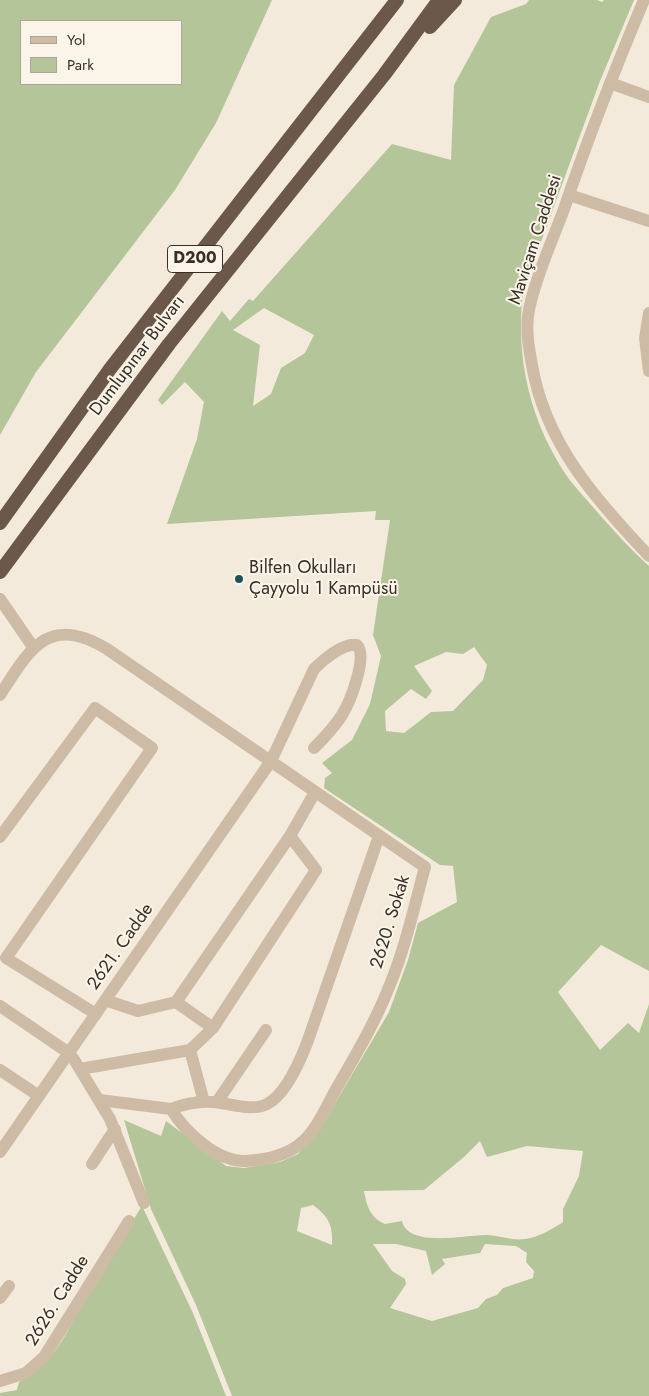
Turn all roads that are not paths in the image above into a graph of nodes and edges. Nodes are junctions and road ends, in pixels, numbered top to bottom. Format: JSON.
{"nodes":[{"id":1,"x":397,"y":0,"type":"edge"},
{"id":2,"x":439,"y":0,"type":"edge"},
{"id":3,"x":455,"y":0,"type":"edge"},
{"id":4,"x":644,"y":0,"type":"edge"},
{"id":5,"x":384,"y":75,"type":"junction"},
{"id":6,"x":610,"y":83,"type":"junction"},
{"id":7,"x":649,"y":97,"type":"edge"},
{"id":8,"x":569,"y":195,"type":"junction"},
{"id":9,"x":649,"y":221,"type":"edge"},
{"id":10,"x":649,"y":313,"type":"edge"},
{"id":11,"x":649,"y":371,"type":"edge"},
{"id":12,"x":0,"y":523,"type":"edge"},
{"id":13,"x":649,"y":556,"type":"edge"},
{"id":14,"x":0,"y":572,"type":"edge"},
{"id":15,"x":0,"y":599,"type":"edge"},
{"id":16,"x":33,"y":647,"type":"junction"},
{"id":17,"x":0,"y":695,"type":"edge"},
{"id":18,"x":314,"y":748,"type":"dead end"},
{"id":19,"x":270,"y":761,"type":"junction"},
{"id":20,"x":316,"y":792,"type":"junction"},
{"id":21,"x":290,"y":836,"type":"junction"},
{"id":22,"x":379,"y":836,"type":"junction"},
{"id":23,"x":0,"y":837,"type":"edge"},
{"id":24,"x":105,"y":1000,"type":"junction"},
{"id":25,"x":176,"y":1002,"type":"junction"},
{"id":26,"x":0,"y":1006,"type":"edge"},
{"id":27,"x":96,"y":1014,"type":"junction"},
{"id":28,"x":213,"y":1028,"type":"junction"},
{"id":29,"x":266,"y":1030,"type":"dead end"},
{"id":30,"x":190,"y":1050,"type":"junction"},
{"id":31,"x":69,"y":1053,"type":"junction"},
{"id":32,"x":80,"y":1069,"type":"junction"},
{"id":33,"x":0,"y":1070,"type":"edge"},
{"id":34,"x":39,"y":1096,"type":"junction"},
{"id":35,"x":100,"y":1100,"type":"junction"},
{"id":36,"x":210,"y":1102,"type":"junction"},
{"id":37,"x":171,"y":1110,"type":"junction"},
{"id":38,"x":115,"y":1129,"type":"junction"},
{"id":39,"x":0,"y":1152,"type":"edge"},
{"id":40,"x":92,"y":1164,"type":"dead end"},
{"id":41,"x":144,"y":1203,"type":"dead end"},
{"id":42,"x":129,"y":1221,"type":"dead end"},
{"id":43,"x":9,"y":1286,"type":"dead end"},
{"id":44,"x":0,"y":1298,"type":"edge"},
{"id":45,"x":0,"y":1381,"type":"edge"}],
"edges":[{"from":1,"to":12,"type":"highway","name":"Dumlupınar Bulvarı","number":"D200"},
{"from":2,"to":5,"type":"highway","name":"Dumlupınar Bulvarı","number":"D200"},
{"from":3,"to":5,"type":"highway"},
{"from":4,"to":6,"type":"street","name":"Maviçam Caddesi"},
{"from":5,"to":14,"type":"highway","name":"Dumlupınar Bulvarı","number":"D200"},
{"from":6,"to":7,"type":"street"},
{"from":6,"to":8,"type":"street","name":"Maviçam Caddesi"},
{"from":8,"to":9,"type":"street"},
{"from":8,"to":13,"type":"street","name":"Maviçam Caddesi"},
{"from":10,"to":11,"type":"street"},
{"from":15,"to":16,"type":"street"},
{"from":16,"to":17,"type":"street"},
{"from":16,"to":19,"type":"street","name":"2620. Sokak"},
{"from":18,"to":19,"type":"street","name":"2621. Cadde"},
{"from":19,"to":20,"type":"street","name":"2620. Sokak"},
{"from":19,"to":24,"type":"street","name":"2621. Cadde"},
{"from":20,"to":21,"type":"street"},
{"from":20,"to":22,"type":"street","name":"2620. Sokak"},
{"from":21,"to":25,"type":"street"},
{"from":21,"to":28,"type":"street"},
{"from":22,"to":36,"type":"street"},
{"from":22,"to":37,"type":"street","name":"2620. Sokak"},
{"from":23,"to":27,"type":"street"},
{"from":24,"to":25,"type":"street"},
{"from":24,"to":27,"type":"street","name":"2621. Cadde"},
{"from":25,"to":28,"type":"street"},
{"from":26,"to":31,"type":"street"},
{"from":27,"to":31,"type":"street","name":"2621. Cadde"},
{"from":28,"to":30,"type":"street"},
{"from":29,"to":36,"type":"street"},
{"from":30,"to":32,"type":"street"},
{"from":30,"to":36,"type":"street"},
{"from":31,"to":32,"type":"street"},
{"from":31,"to":34,"type":"street","name":"2621. Cadde"},
{"from":32,"to":35,"type":"street"},
{"from":33,"to":34,"type":"street"},
{"from":34,"to":39,"type":"street","name":"2621. Cadde"},
{"from":35,"to":37,"type":"street"},
{"from":35,"to":38,"type":"street"},
{"from":36,"to":37,"type":"street"},
{"from":38,"to":40,"type":"street"},
{"from":38,"to":41,"type":"street"},
{"from":42,"to":45,"type":"street","name":"2626. Cadde"},
{"from":43,"to":44,"type":"street"}]}
